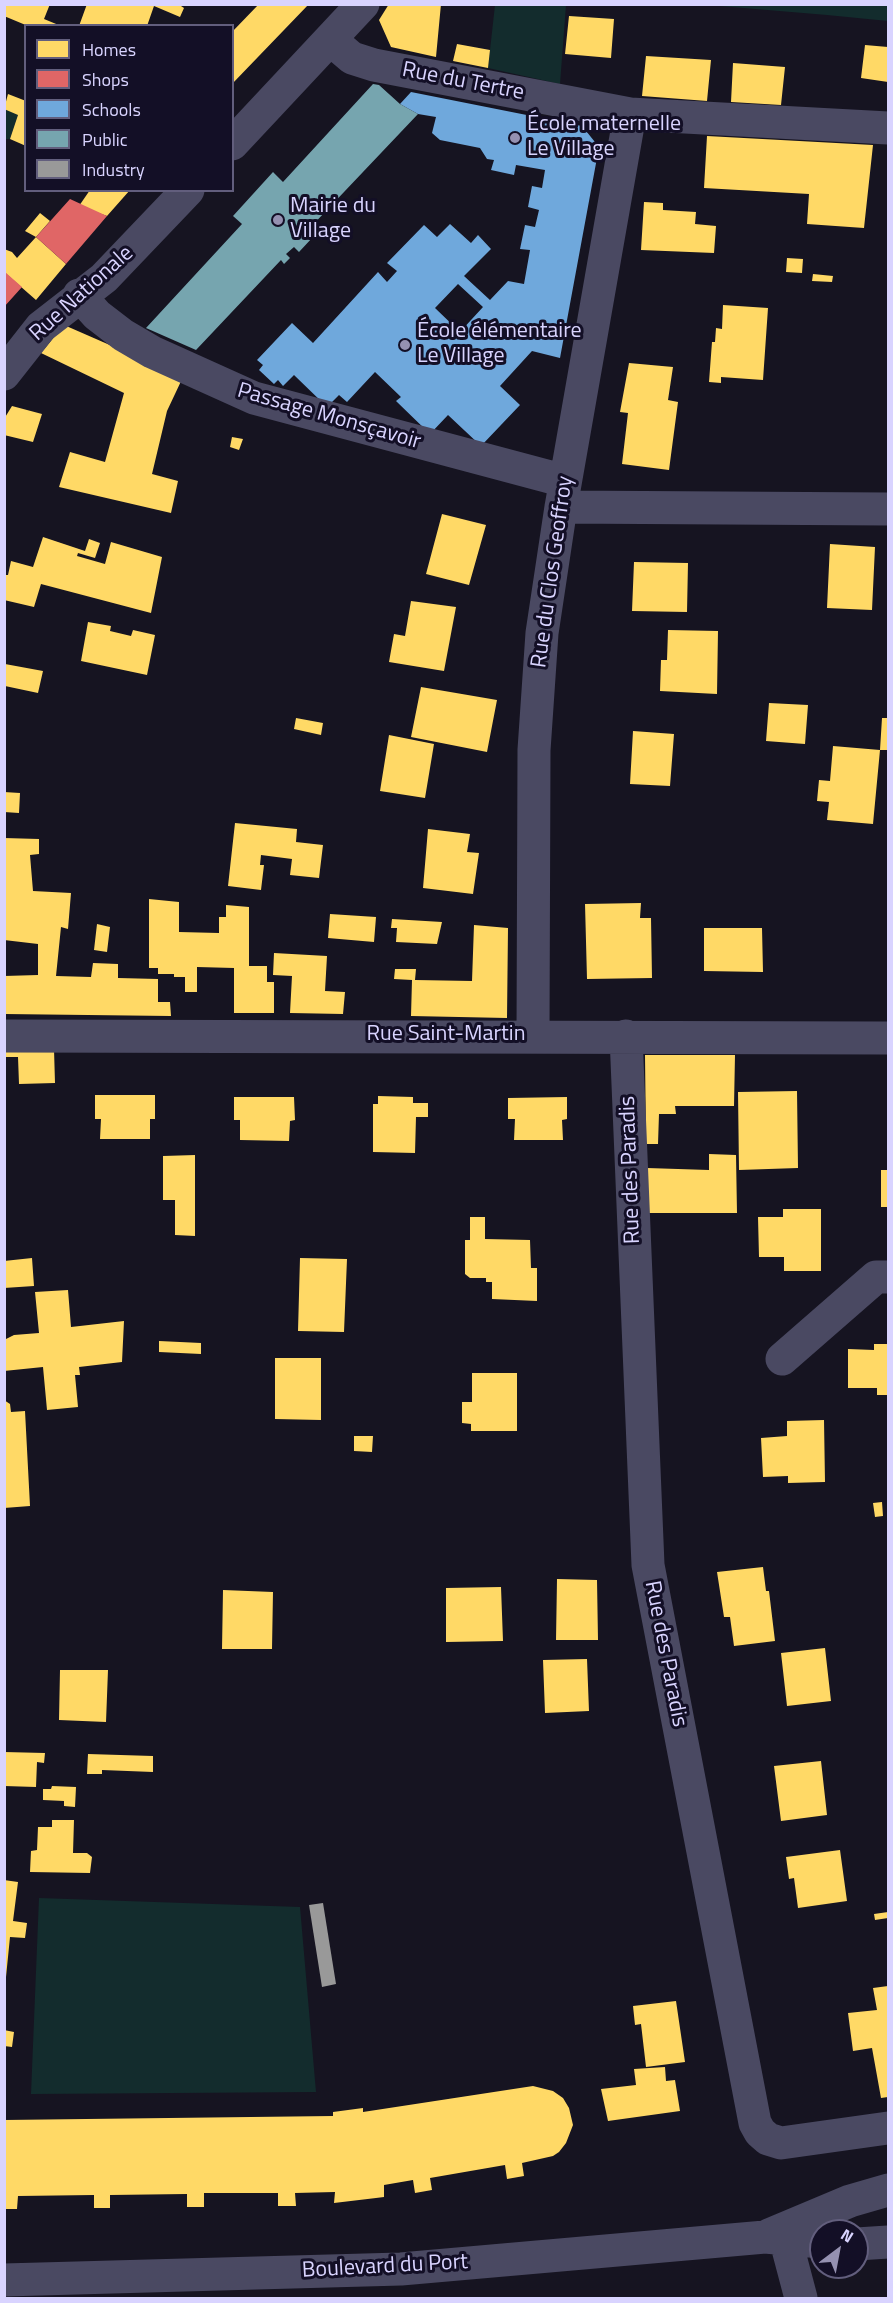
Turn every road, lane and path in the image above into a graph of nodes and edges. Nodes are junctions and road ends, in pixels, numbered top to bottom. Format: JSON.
{"nodes":[{"id":1,"x":363,"y":4,"type":"edge"},
{"id":2,"x":332,"y":41,"type":"junction"},
{"id":3,"x":630,"y":114,"type":"junction"},
{"id":4,"x":888,"y":128,"type":"edge"},
{"id":5,"x":234,"y":142,"type":"edge"},
{"id":6,"x":186,"y":192,"type":"edge"},
{"id":7,"x":79,"y":295,"type":"junction"},
{"id":8,"x":4,"y":374,"type":"edge"},
{"id":9,"x":563,"y":494,"type":"junction"},
{"id":10,"x":888,"y":508,"type":"edge"},
{"id":11,"x":4,"y":1036,"type":"edge"},
{"id":12,"x":533,"y":1036,"type":"junction"},
{"id":13,"x":626,"y":1036,"type":"junction"},
{"id":14,"x":888,"y":1038,"type":"edge"},
{"id":15,"x":888,"y":1277,"type":"edge"},
{"id":16,"x":782,"y":1359,"type":"dead end"},
{"id":17,"x":888,"y":2128,"type":"edge"},
{"id":18,"x":888,"y":2190,"type":"edge"},
{"id":19,"x":778,"y":2236,"type":"junction"},
{"id":20,"x":809,"y":2240,"type":"edge"},
{"id":21,"x":888,"y":2242,"type":"edge"},
{"id":22,"x":869,"y":2243,"type":"edge"},
{"id":23,"x":4,"y":2280,"type":"edge"},
{"id":24,"x":801,"y":2298,"type":"edge"}],
"edges":[{"from":1,"to":2,"type":"street"},
{"from":2,"to":3,"type":"street","name":"Rue du Tertre"},
{"from":2,"to":5,"type":"street"},
{"from":3,"to":4,"type":"street","name":"Rue du Tertre"},
{"from":3,"to":9,"type":"street","name":"Rue du Clos Geoffroy"},
{"from":6,"to":7,"type":"street","name":"Rue Nationale"},
{"from":7,"to":8,"type":"street","name":"Rue Nationale"},
{"from":7,"to":9,"type":"street","name":"Passage Monsçavoir"},
{"from":9,"to":10,"type":"street","name":"Passage Monsçavoir"},
{"from":9,"to":12,"type":"street","name":"Rue du Clos Geoffroy"},
{"from":11,"to":12,"type":"street","name":"Rue Saint-Martin"},
{"from":12,"to":13,"type":"street","name":"Rue Saint-Martin"},
{"from":13,"to":14,"type":"street","name":"Rue Saint-Martin"},
{"from":13,"to":17,"type":"street","name":"Rue des Paradis"},
{"from":15,"to":16,"type":"street"},
{"from":18,"to":19,"type":"street","name":"Boulevard du Port"},
{"from":19,"to":20,"type":"street","name":"Boulevard du Port"},
{"from":19,"to":23,"type":"street","name":"Boulevard du Port"},
{"from":19,"to":24,"type":"street"},
{"from":21,"to":22,"type":"street"}]}
